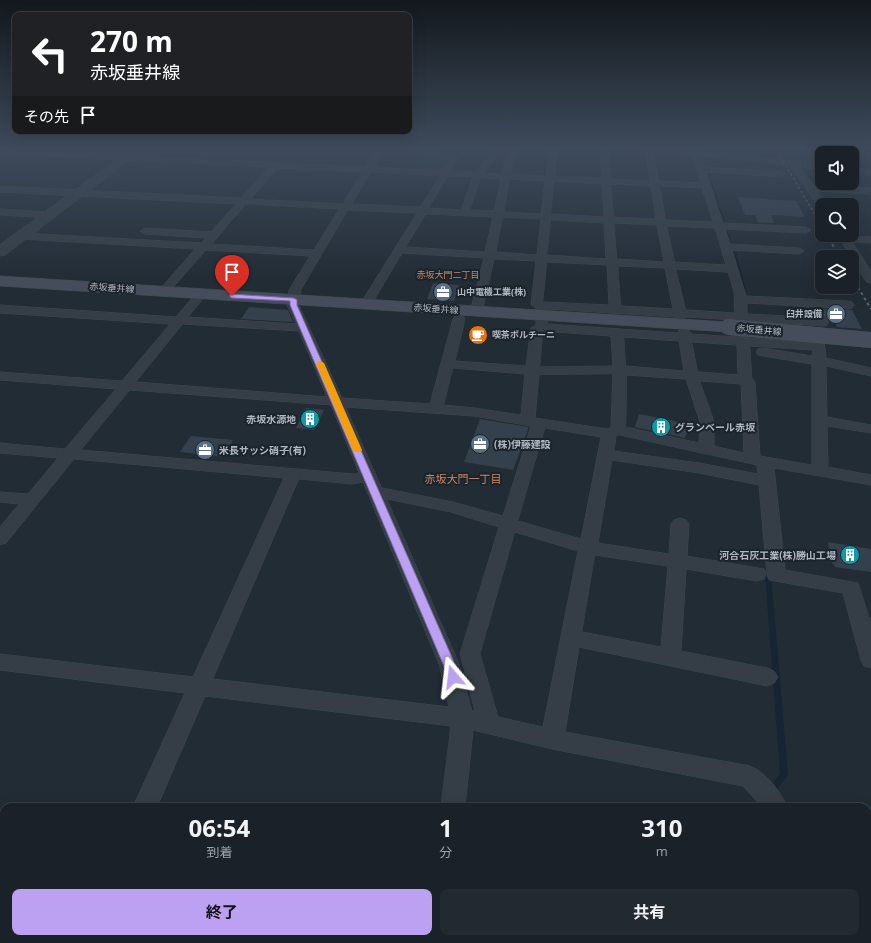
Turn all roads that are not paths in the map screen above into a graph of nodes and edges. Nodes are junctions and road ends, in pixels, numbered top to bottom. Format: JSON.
{"nodes":[{"id":1,"x":60,"y":192,"type":"edge"},
{"id":2,"x":252,"y":192,"type":"edge"},
{"id":3,"x":354,"y":192,"type":"edge"},
{"id":4,"x":434,"y":192,"type":"edge"},
{"id":5,"x":472,"y":192,"type":"edge"},
{"id":6,"x":502,"y":192,"type":"edge"},
{"id":7,"x":549,"y":192,"type":"edge"},
{"id":8,"x":608,"y":192,"type":"edge"},
{"id":9,"x":655,"y":192,"type":"edge"},
{"id":10,"x":710,"y":192,"type":"edge"},
{"id":11,"x":80,"y":193,"type":"junction"},
{"id":12,"x":244,"y":201,"type":"junction"},
{"id":13,"x":345,"y":207,"type":"junction"},
{"id":14,"x":423,"y":210,"type":"junction"},
{"id":15,"x":0,"y":212,"type":"edge"},
{"id":16,"x":465,"y":212,"type":"junction"},
{"id":17,"x":497,"y":214,"type":"junction"},
{"id":18,"x":50,"y":215,"type":"junction"},
{"id":19,"x":546,"y":216,"type":"junction"},
{"id":20,"x":610,"y":220,"type":"junction"},
{"id":21,"x":661,"y":222,"type":"junction"},
{"id":22,"x":724,"y":225,"type":"junction"},
{"id":23,"x":806,"y":230,"type":"dead end"},
{"id":24,"x":145,"y":231,"type":"dead end"},
{"id":25,"x":213,"y":235,"type":"junction"},
{"id":26,"x":22,"y":236,"type":"junction"},
{"id":27,"x":859,"y":239,"type":"edge"},
{"id":28,"x":871,"y":240,"type":"edge"},
{"id":29,"x":847,"y":242,"type":"edge"},
{"id":30,"x":203,"y":246,"type":"junction"},
{"id":31,"x":726,"y":247,"type":"junction"},
{"id":32,"x":399,"y":250,"type":"junction"},
{"id":33,"x":799,"y":251,"type":"dead end"},
{"id":34,"x":0,"y":252,"type":"edge"},
{"id":35,"x":318,"y":253,"type":"junction"},
{"id":36,"x":490,"y":255,"type":"junction"},
{"id":37,"x":543,"y":258,"type":"junction"},
{"id":38,"x":612,"y":262,"type":"junction"},
{"id":39,"x":670,"y":265,"type":"junction"},
{"id":40,"x":733,"y":269,"type":"junction"},
{"id":41,"x":871,"y":280,"type":"edge"},
{"id":42,"x":0,"y":281,"type":"edge"},
{"id":43,"x":164,"y":291,"type":"junction"},
{"id":44,"x":201,"y":294,"type":"junction"},
{"id":45,"x":744,"y":299,"type":"junction"},
{"id":46,"x":294,"y":300,"type":"junction"},
{"id":47,"x":366,"y":304,"type":"junction"},
{"id":48,"x":848,"y":305,"type":"dead end"},
{"id":49,"x":0,"y":309,"type":"edge"},
{"id":50,"x":615,"y":309,"type":"junction"},
{"id":51,"x":476,"y":312,"type":"junction"},
{"id":52,"x":680,"y":315,"type":"junction"},
{"id":53,"x":542,"y":316,"type":"junction"},
{"id":54,"x":459,"y":319,"type":"dead end"},
{"id":55,"x":741,"y":320,"type":"junction"},
{"id":56,"x":178,"y":321,"type":"junction"},
{"id":57,"x":823,"y":322,"type":"dead end"},
{"id":58,"x":304,"y":328,"type":"junction"},
{"id":59,"x":617,"y":332,"type":"junction"},
{"id":60,"x":684,"y":334,"type":"junction"},
{"id":61,"x":871,"y":340,"type":"edge"},
{"id":62,"x":747,"y":344,"type":"junction"},
{"id":63,"x":820,"y":361,"type":"junction"},
{"id":64,"x":448,"y":364,"type":"junction"},
{"id":65,"x":620,"y":370,"type":"junction"},
{"id":66,"x":534,"y":371,"type":"junction"},
{"id":67,"x":871,"y":372,"type":"edge"},
{"id":68,"x":0,"y":376,"type":"edge"},
{"id":69,"x":692,"y":376,"type":"junction"},
{"id":70,"x":745,"y":380,"type":"junction"},
{"id":71,"x":125,"y":386,"type":"junction"},
{"id":72,"x":337,"y":402,"type":"junction"},
{"id":73,"x":436,"y":409,"type":"junction"},
{"id":74,"x":820,"y":420,"type":"junction"},
{"id":75,"x":532,"y":422,"type":"junction"},
{"id":76,"x":871,"y":429,"type":"edge"},
{"id":77,"x":614,"y":432,"type":"junction"},
{"id":78,"x":0,"y":448,"type":"edge"},
{"id":79,"x":706,"y":448,"type":"junction"},
{"id":80,"x":69,"y":454,"type":"junction"},
{"id":81,"x":605,"y":454,"type":"junction"},
{"id":82,"x":758,"y":460,"type":"junction"},
{"id":83,"x":820,"y":472,"type":"junction"},
{"id":84,"x":294,"y":473,"type":"junction"},
{"id":85,"x":762,"y":480,"type":"junction"},
{"id":86,"x":871,"y":480,"type":"edge"},
{"id":87,"x":372,"y":484,"type":"junction"},
{"id":88,"x":0,"y":497,"type":"edge"},
{"id":89,"x":31,"y":500,"type":"junction"},
{"id":90,"x":509,"y":524,"type":"junction"},
{"id":91,"x":680,"y":524,"type":"dead end"},
{"id":92,"x":0,"y":539,"type":"edge"},
{"id":93,"x":586,"y":547,"type":"junction"},
{"id":94,"x":678,"y":562,"type":"junction"},
{"id":95,"x":758,"y":574,"type":"dead end"},
{"id":96,"x":570,"y":637,"type":"junction"},
{"id":97,"x":670,"y":657,"type":"junction"},
{"id":98,"x":871,"y":660,"type":"edge"},
{"id":99,"x":0,"y":662,"type":"edge"},
{"id":100,"x":767,"y":677,"type":"dead end"},
{"id":101,"x":198,"y":686,"type":"junction"},
{"id":102,"x":463,"y":718,"type":"junction"},
{"id":103,"x":489,"y":724,"type":"junction"},
{"id":104,"x":552,"y":739,"type":"junction"},
{"id":105,"x":768,"y":797,"type":"edge"},
{"id":106,"x":147,"y":803,"type":"edge"},
{"id":107,"x":454,"y":803,"type":"edge"}],
"edges":[{"from":1,"to":11,"type":"street"},
{"from":2,"to":12,"type":"street"},
{"from":3,"to":13,"type":"street"},
{"from":4,"to":14,"type":"street"},
{"from":5,"to":16,"type":"street"},
{"from":6,"to":17,"type":"street"},
{"from":7,"to":19,"type":"street"},
{"from":8,"to":20,"type":"street"},
{"from":9,"to":21,"type":"street"},
{"from":10,"to":22,"type":"street"},
{"from":11,"to":12,"type":"street"},
{"from":11,"to":18,"type":"street"},
{"from":12,"to":13,"type":"street"},
{"from":12,"to":25,"type":"street"},
{"from":13,"to":14,"type":"street"},
{"from":13,"to":35,"type":"street"},
{"from":14,"to":16,"type":"street"},
{"from":14,"to":32,"type":"street"},
{"from":15,"to":18,"type":"street"},
{"from":16,"to":17,"type":"street"},
{"from":17,"to":19,"type":"street"},
{"from":17,"to":36,"type":"street"},
{"from":18,"to":26,"type":"street"},
{"from":19,"to":20,"type":"street"},
{"from":19,"to":37,"type":"street"},
{"from":20,"to":21,"type":"street"},
{"from":20,"to":38,"type":"street"},
{"from":21,"to":22,"type":"street"},
{"from":21,"to":39,"type":"street"},
{"from":22,"to":23,"type":"street"},
{"from":22,"to":31,"type":"street"},
{"from":24,"to":25,"type":"street"},
{"from":25,"to":30,"type":"street"},
{"from":26,"to":30,"type":"street"},
{"from":26,"to":34,"type":"street"},
{"from":27,"to":28,"type":"street"},
{"from":29,"to":41,"type":"street"},
{"from":30,"to":35,"type":"street"},
{"from":30,"to":43,"type":"street"},
{"from":31,"to":33,"type":"street"},
{"from":31,"to":40,"type":"street"},
{"from":32,"to":36,"type":"street"},
{"from":32,"to":47,"type":"street"},
{"from":35,"to":46,"type":"street"},
{"from":36,"to":37,"type":"street"},
{"from":36,"to":51,"type":"street"},
{"from":37,"to":38,"type":"street"},
{"from":37,"to":53,"type":"street"},
{"from":38,"to":39,"type":"street"},
{"from":38,"to":50,"type":"street"},
{"from":39,"to":40,"type":"street"},
{"from":39,"to":52,"type":"street"},
{"from":40,"to":45,"type":"street"},
{"from":42,"to":43,"type":"main road","name":"赤坂垂井線"},
{"from":43,"to":44,"type":"main road","name":"赤坂垂井線"},
{"from":44,"to":46,"type":"main road","name":"赤坂垂井線"},
{"from":44,"to":56,"type":"street"},
{"from":45,"to":48,"type":"street"},
{"from":45,"to":55,"type":"street"},
{"from":46,"to":47,"type":"main road","name":"赤坂垂井線"},
{"from":46,"to":58,"type":"street"},
{"from":47,"to":51,"type":"main road","name":"赤坂垂井線"},
{"from":49,"to":56,"type":"street"},
{"from":50,"to":52,"type":"street"},
{"from":50,"to":53,"type":"street"},
{"from":51,"to":53,"type":"main road","name":"赤坂垂井線"},
{"from":52,"to":55,"type":"street"},
{"from":53,"to":55,"type":"main road","name":"赤坂垂井線"},
{"from":53,"to":59,"type":"street"},
{"from":53,"to":66,"type":"street"},
{"from":54,"to":64,"type":"street"},
{"from":55,"to":57,"type":"street"},
{"from":55,"to":61,"type":"main road","name":"赤坂垂井線","bridge":true},
{"from":55,"to":62,"type":"street"},
{"from":56,"to":58,"type":"street"},
{"from":56,"to":71,"type":"street"},
{"from":58,"to":72,"type":"street"},
{"from":59,"to":60,"type":"street"},
{"from":59,"to":65,"type":"street"},
{"from":60,"to":62,"type":"street"},
{"from":60,"to":69,"type":"street"},
{"from":62,"to":63,"type":"street"},
{"from":62,"to":70,"type":"street"},
{"from":63,"to":67,"type":"street"},
{"from":63,"to":74,"type":"street"},
{"from":64,"to":66,"type":"street"},
{"from":64,"to":73,"type":"street"},
{"from":65,"to":66,"type":"street"},
{"from":65,"to":69,"type":"street"},
{"from":65,"to":77,"type":"street"},
{"from":66,"to":75,"type":"street"},
{"from":68,"to":71,"type":"street"},
{"from":69,"to":70,"type":"street"},
{"from":69,"to":79,"type":"street"},
{"from":70,"to":82,"type":"street"},
{"from":71,"to":72,"type":"street"},
{"from":71,"to":80,"type":"street"},
{"from":72,"to":73,"type":"street"},
{"from":72,"to":87,"type":"street"},
{"from":73,"to":75,"type":"street"},
{"from":74,"to":76,"type":"street"},
{"from":74,"to":83,"type":"street"},
{"from":75,"to":77,"type":"street"},
{"from":75,"to":90,"type":"street"},
{"from":77,"to":79,"type":"street"},
{"from":77,"to":81,"type":"street"},
{"from":78,"to":80,"type":"street"},
{"from":79,"to":82,"type":"street"},
{"from":80,"to":84,"type":"street"},
{"from":80,"to":89,"type":"street"},
{"from":81,"to":85,"type":"street"},
{"from":81,"to":93,"type":"street"},
{"from":82,"to":83,"type":"street"},
{"from":82,"to":85,"type":"street"},
{"from":83,"to":86,"type":"street"},
{"from":84,"to":87,"type":"street"},
{"from":84,"to":101,"type":"street"},
{"from":85,"to":98,"type":"street"},
{"from":87,"to":90,"type":"street"},
{"from":87,"to":102,"type":"street"},
{"from":88,"to":89,"type":"street"},
{"from":89,"to":92,"type":"street"},
{"from":90,"to":93,"type":"street"},
{"from":90,"to":103,"type":"street"},
{"from":91,"to":94,"type":"street"},
{"from":93,"to":94,"type":"street"},
{"from":93,"to":96,"type":"street"},
{"from":94,"to":95,"type":"street"},
{"from":94,"to":97,"type":"street"},
{"from":96,"to":97,"type":"street"},
{"from":96,"to":104,"type":"street"},
{"from":97,"to":100,"type":"street"},
{"from":99,"to":101,"type":"street"},
{"from":101,"to":102,"type":"street"},
{"from":101,"to":106,"type":"street"},
{"from":102,"to":103,"type":"street"},
{"from":102,"to":107,"type":"street"},
{"from":103,"to":104,"type":"street"},
{"from":104,"to":105,"type":"street"}]}
